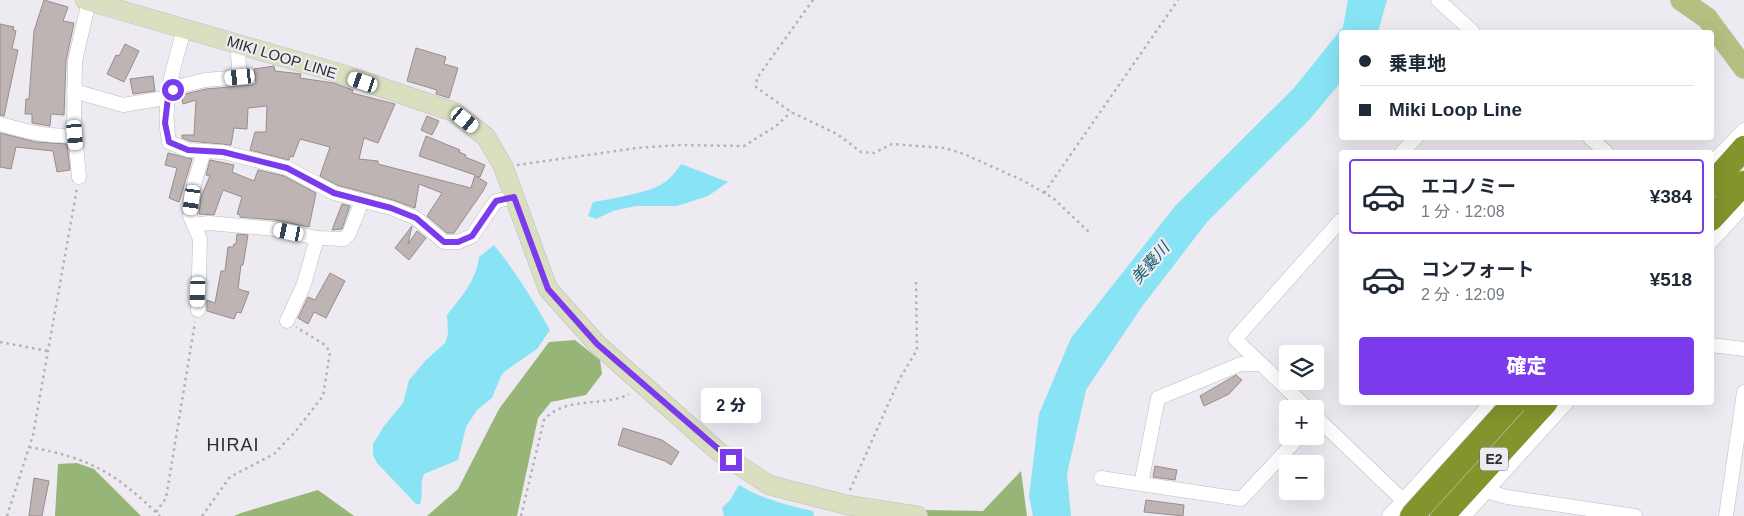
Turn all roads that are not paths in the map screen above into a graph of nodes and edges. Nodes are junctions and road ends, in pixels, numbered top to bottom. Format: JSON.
{"nodes":[{"id":1,"x":1438,"y":0,"type":"edge"},
{"id":2,"x":1681,"y":0,"type":"edge"},
{"id":3,"x":87,"y":1,"type":"edge"},
{"id":4,"x":185,"y":28,"type":"junction"},
{"id":5,"x":1472,"y":30,"type":"edge"},
{"id":6,"x":241,"y":44,"type":"junction"},
{"id":7,"x":1744,"y":68,"type":"edge"},
{"id":8,"x":74,"y":91,"type":"junction"},
{"id":9,"x":168,"y":95,"type":"junction"},
{"id":10,"x":0,"y":124,"type":"edge"},
{"id":11,"x":1744,"y":130,"type":"edge"},
{"id":12,"x":75,"y":135,"type":"junction"},
{"id":13,"x":1414,"y":140,"type":"edge"},
{"id":14,"x":1592,"y":140,"type":"edge"},
{"id":15,"x":1744,"y":148,"type":"edge"},
{"id":16,"x":1404,"y":150,"type":"edge"},
{"id":17,"x":1604,"y":150,"type":"edge"},
{"id":18,"x":204,"y":151,"type":"junction"},
{"id":19,"x":1714,"y":161,"type":"edge"},
{"id":20,"x":79,"y":177,"type":"road end"},
{"id":21,"x":1714,"y":182,"type":"edge"},
{"id":22,"x":1744,"y":183,"type":"edge"},
{"id":23,"x":514,"y":197,"type":"junction"},
{"id":24,"x":362,"y":201,"type":"junction"},
{"id":25,"x":1744,"y":206,"type":"edge"},
{"id":26,"x":1714,"y":217,"type":"edge"},
{"id":27,"x":1339,"y":222,"type":"edge"},
{"id":28,"x":194,"y":225,"type":"junction"},
{"id":29,"x":317,"y":238,"type":"junction"},
{"id":30,"x":1714,"y":239,"type":"edge"},
{"id":31,"x":198,"y":310,"type":"road end"},
{"id":32,"x":287,"y":321,"type":"road end"},
{"id":33,"x":1714,"y":345,"type":"edge"},
{"id":34,"x":1744,"y":349,"type":"edge"},
{"id":35,"x":1260,"y":364,"type":"junction"},
{"id":36,"x":1744,"y":392,"type":"edge"},
{"id":37,"x":1297,"y":400,"type":"edge"},
{"id":38,"x":1490,"y":405,"type":"edge"},
{"id":39,"x":1512,"y":405,"type":"edge"},
{"id":40,"x":1543,"y":405,"type":"edge"},
{"id":41,"x":1564,"y":405,"type":"edge"},
{"id":42,"x":1324,"y":426,"type":"edge"},
{"id":43,"x":1292,"y":445,"type":"edge"},
{"id":44,"x":1101,"y":478,"type":"dead end"},
{"id":45,"x":1141,"y":484,"type":"junction"},
{"id":46,"x":1486,"y":491,"type":"junction"},
{"id":47,"x":1408,"y":508,"type":"edge"},
{"id":48,"x":918,"y":516,"type":"edge"},
{"id":49,"x":1389,"y":516,"type":"edge"},
{"id":50,"x":1420,"y":516,"type":"edge"},
{"id":51,"x":1442,"y":516,"type":"edge"},
{"id":52,"x":1464,"y":516,"type":"edge"},
{"id":53,"x":1635,"y":516,"type":"edge"},
{"id":54,"x":1726,"y":516,"type":"edge"}],
"edges":[{"from":1,"to":5,"type":"street"},
{"from":2,"to":7,"type":"main road"},
{"from":3,"to":4,"type":"main road","name":"MIKI LOOP LINE"},
{"from":3,"to":8,"type":"street"},
{"from":4,"to":6,"type":"main road","name":"MIKI LOOP LINE"},
{"from":4,"to":9,"type":"street"},
{"from":6,"to":9,"type":"street"},
{"from":6,"to":23,"type":"main road","name":"MIKI LOOP LINE"},
{"from":8,"to":9,"type":"street"},
{"from":8,"to":12,"type":"street"},
{"from":9,"to":18,"type":"street"},
{"from":10,"to":12,"type":"street"},
{"from":11,"to":19,"type":"street"},
{"from":12,"to":20,"type":"street"},
{"from":13,"to":16,"type":"street"},
{"from":14,"to":17,"type":"street"},
{"from":15,"to":21,"type":"highway"},
{"from":18,"to":24,"type":"street"},
{"from":18,"to":28,"type":"street"},
{"from":22,"to":26,"type":"highway"},
{"from":23,"to":24,"type":"street"},
{"from":23,"to":48,"type":"main road","name":"MIKI LOOP LINE"},
{"from":24,"to":29,"type":"street"},
{"from":25,"to":30,"type":"street"},
{"from":27,"to":35,"type":"street"},
{"from":28,"to":29,"type":"street"},
{"from":28,"to":31,"type":"street"},
{"from":29,"to":32,"type":"street"},
{"from":33,"to":34,"type":"street"},
{"from":35,"to":37,"type":"street"},
{"from":35,"to":45,"type":"street"},
{"from":36,"to":54,"type":"street"},
{"from":38,"to":47,"type":"street"},
{"from":39,"to":47,"type":"highway","number":"E2","bridge":true},
{"from":40,"to":51,"type":"highway","number":"E2"},
{"from":41,"to":46,"type":"street"},
{"from":42,"to":47,"type":"street"},
{"from":43,"to":45,"type":"street"},
{"from":44,"to":45,"type":"street"},
{"from":46,"to":52,"type":"street"},
{"from":46,"to":53,"type":"street"},
{"from":47,"to":49,"type":"street"},
{"from":47,"to":50,"type":"street"}]}
